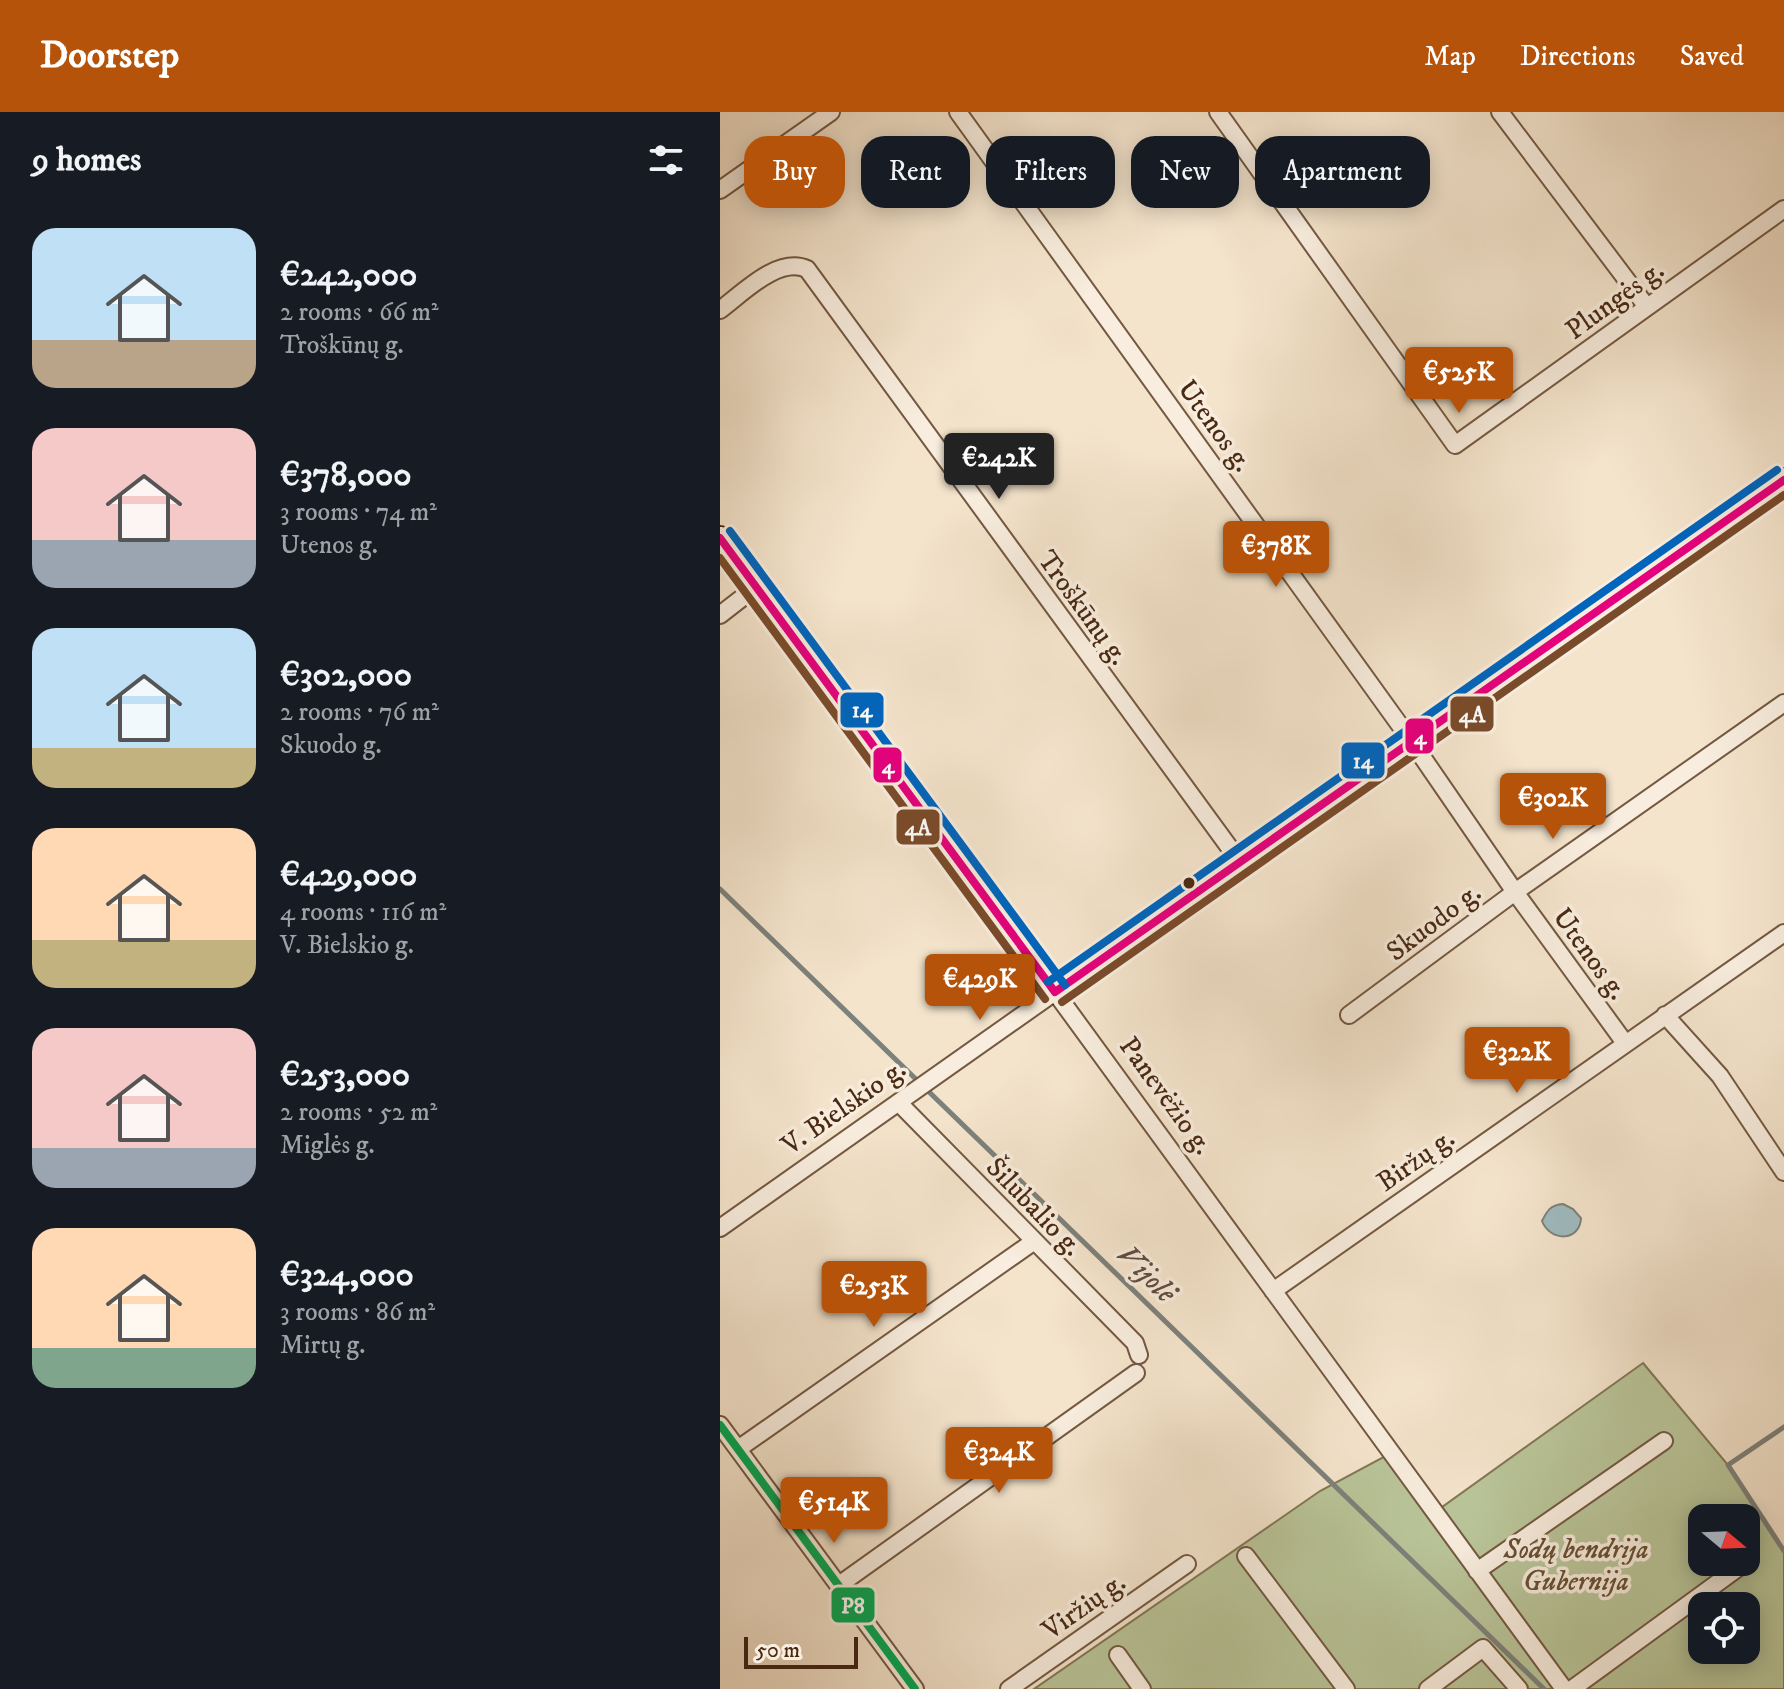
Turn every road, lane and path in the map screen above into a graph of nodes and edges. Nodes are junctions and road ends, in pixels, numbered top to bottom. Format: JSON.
{"nodes":[{"id":1,"x":831,"y":112,"type":"edge"},
{"id":2,"x":958,"y":112,"type":"edge"},
{"id":3,"x":1218,"y":112,"type":"edge"},
{"id":4,"x":1500,"y":112,"type":"edge"},
{"id":5,"x":720,"y":190,"type":"edge"},
{"id":6,"x":1784,"y":209,"type":"edge"},
{"id":7,"x":1647,"y":307,"type":"junction"},
{"id":8,"x":720,"y":310,"type":"edge"},
{"id":9,"x":1784,"y":480,"type":"edge"},
{"id":10,"x":720,"y":538,"type":"edge"},
{"id":11,"x":756,"y":587,"type":"junction"},
{"id":12,"x":720,"y":615,"type":"edge"},
{"id":13,"x":1784,"y":703,"type":"edge"},
{"id":14,"x":1412,"y":742,"type":"junction"},
{"id":15,"x":1240,"y":862,"type":"junction"},
{"id":16,"x":1515,"y":892,"type":"junction"},
{"id":17,"x":1784,"y":933,"type":"edge"},
{"id":18,"x":1055,"y":992,"type":"junction"},
{"id":19,"x":1349,"y":1015,"type":"dead end"},
{"id":20,"x":1665,"y":1015,"type":"junction"},
{"id":21,"x":1625,"y":1043,"type":"junction"},
{"id":22,"x":906,"y":1099,"type":"junction"},
{"id":23,"x":1784,"y":1172,"type":"edge"},
{"id":24,"x":720,"y":1228,"type":"edge"},
{"id":25,"x":1033,"y":1242,"type":"junction"},
{"id":26,"x":1273,"y":1291,"type":"junction"},
{"id":27,"x":1137,"y":1349,"type":"dead end"},
{"id":28,"x":1136,"y":1373,"type":"dead end"},
{"id":29,"x":720,"y":1425,"type":"edge"},
{"id":30,"x":1664,"y":1441,"type":"dead end"},
{"id":31,"x":738,"y":1449,"type":"junction"},
{"id":32,"x":1246,"y":1556,"type":"dead end"},
{"id":33,"x":1187,"y":1564,"type":"dead end"},
{"id":34,"x":1477,"y":1571,"type":"junction"},
{"id":35,"x":1727,"y":1576,"type":"edge"},
{"id":36,"x":839,"y":1585,"type":"junction"},
{"id":37,"x":1118,"y":1655,"type":"dead end"},
{"id":38,"x":915,"y":1689,"type":"edge"},
{"id":39,"x":1009,"y":1689,"type":"edge"},
{"id":40,"x":1142,"y":1689,"type":"edge"},
{"id":41,"x":1346,"y":1689,"type":"edge"},
{"id":42,"x":1428,"y":1689,"type":"edge"},
{"id":43,"x":1519,"y":1689,"type":"edge"},
{"id":44,"x":1564,"y":1689,"type":"edge"},
{"id":45,"x":1572,"y":1689,"type":"edge"}],
"edges":[{"from":1,"to":5,"type":"street"},
{"from":2,"to":14,"type":"street","name":"Utenos g."},
{"from":3,"to":7,"type":"street","name":"Plungės g."},
{"from":4,"to":7,"type":"street"},
{"from":6,"to":7,"type":"street","name":"Plungės g."},
{"from":8,"to":15,"type":"street","name":"Troškūnų g."},
{"from":9,"to":14,"type":"street","name":"V. Bielskio g."},
{"from":10,"to":11,"type":"street","name":"Panevėžio g."},
{"from":11,"to":12,"type":"street"},
{"from":11,"to":18,"type":"street","name":"Panevėžio g."},
{"from":13,"to":16,"type":"street","name":"Skuodo g."},
{"from":14,"to":15,"type":"street","name":"V. Bielskio g."},
{"from":14,"to":16,"type":"street","name":"Utenos g."},
{"from":15,"to":18,"type":"street","name":"V. Bielskio g."},
{"from":16,"to":19,"type":"street","name":"Skuodo g."},
{"from":16,"to":21,"type":"street","name":"Utenos g."},
{"from":17,"to":20,"type":"street","name":"Biržų g."},
{"from":18,"to":22,"type":"street","name":"V. Bielskio g."},
{"from":18,"to":26,"type":"street","name":"Panevėžio g."},
{"from":20,"to":21,"type":"street","name":"Biržų g."},
{"from":20,"to":23,"type":"street"},
{"from":21,"to":26,"type":"street","name":"Biržų g."},
{"from":22,"to":24,"type":"street","name":"V. Bielskio g."},
{"from":22,"to":25,"type":"street","name":"Šilubalio g."},
{"from":25,"to":27,"type":"street","name":"Šilubalio g."},
{"from":25,"to":31,"type":"street"},
{"from":26,"to":34,"type":"street","name":"Panevėžio g."},
{"from":28,"to":36,"type":"street"},
{"from":29,"to":31,"type":"street"},
{"from":30,"to":34,"type":"street"},
{"from":31,"to":36,"type":"street"},
{"from":32,"to":41,"type":"street"},
{"from":33,"to":39,"type":"street","name":"Viržių g."},
{"from":34,"to":44,"type":"street","name":"Panevėžio g."},
{"from":35,"to":45,"type":"street"},
{"from":36,"to":38,"type":"street"},
{"from":37,"to":40,"type":"street"},
{"from":42,"to":43,"type":"street"}]}
